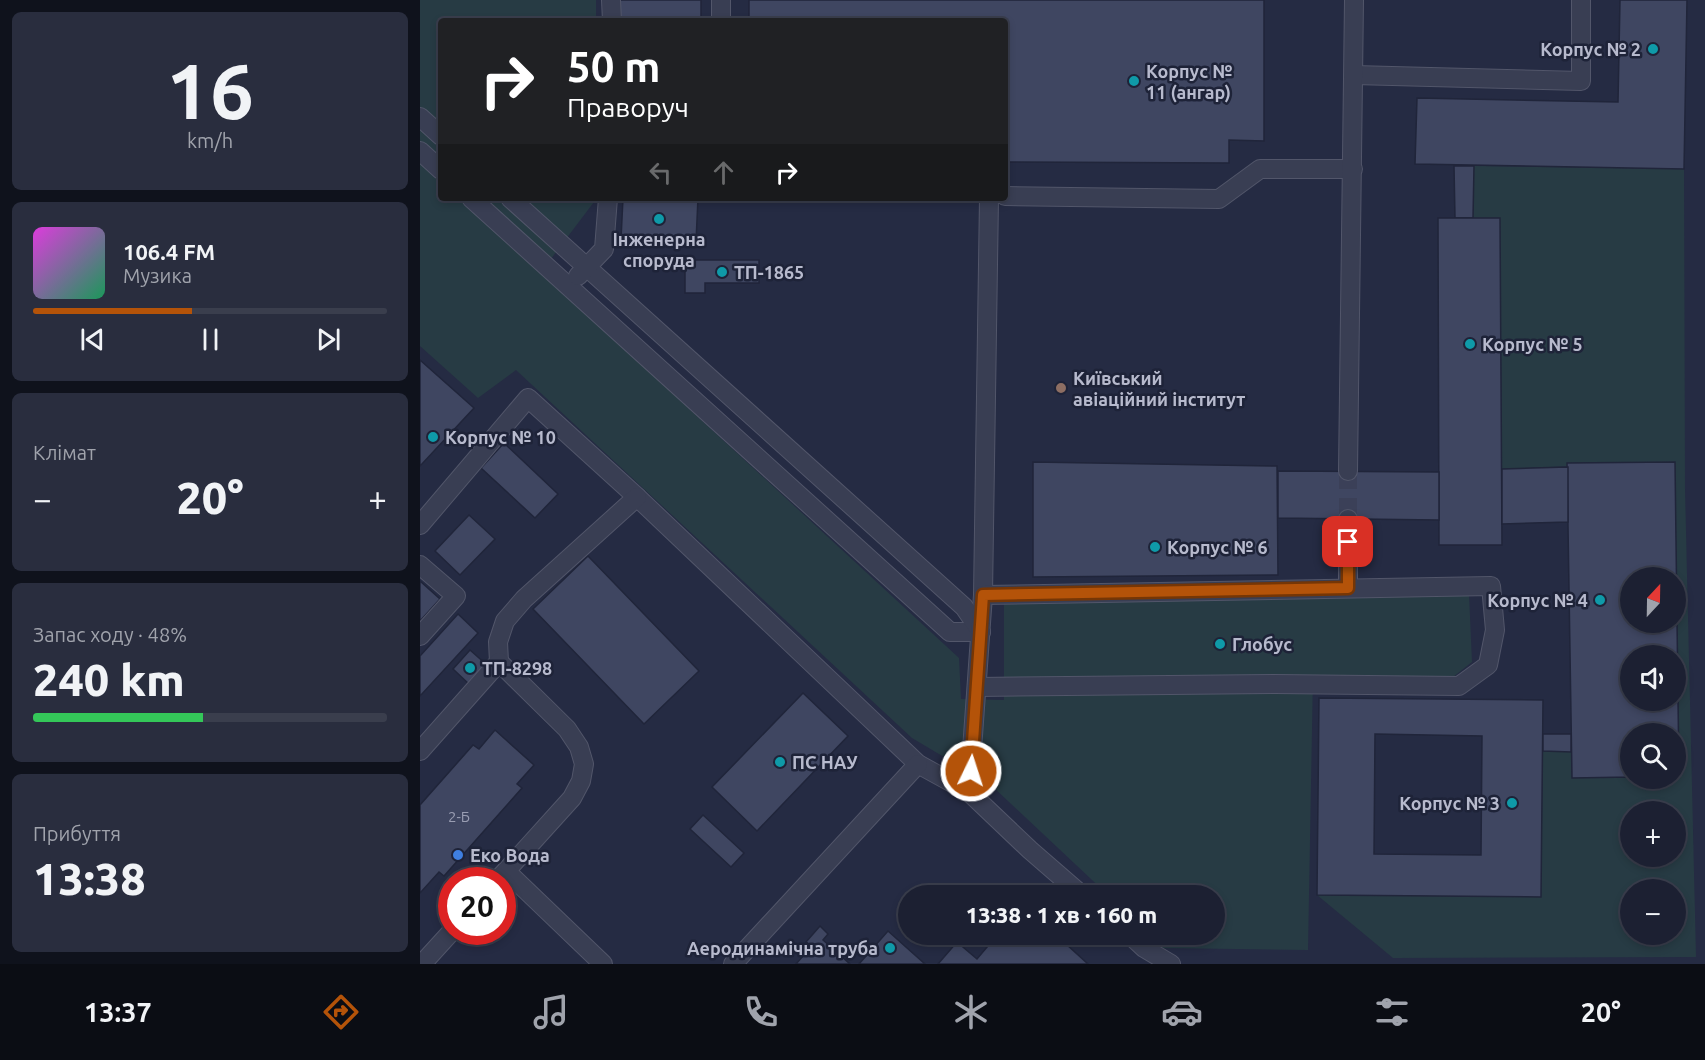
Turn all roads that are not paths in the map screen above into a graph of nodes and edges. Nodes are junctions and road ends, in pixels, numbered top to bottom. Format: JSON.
{"nodes":[{"id":1,"x":611,"y":0,"type":"edge"},
{"id":2,"x":721,"y":0,"type":"edge"},
{"id":3,"x":1354,"y":0,"type":"edge"},
{"id":4,"x":1581,"y":0,"type":"edge"},
{"id":5,"x":612,"y":18,"type":"edge"},
{"id":6,"x":721,"y":18,"type":"edge"},
{"id":7,"x":1354,"y":75,"type":"junction"},
{"id":8,"x":420,"y":117,"type":"edge"},
{"id":9,"x":438,"y":133,"type":"edge"},
{"id":10,"x":420,"y":151,"type":"edge"},
{"id":11,"x":438,"y":167,"type":"edge"},
{"id":12,"x":1353,"y":169,"type":"junction"},
{"id":13,"x":1008,"y":196,"type":"edge"},
{"id":14,"x":474,"y":201,"type":"edge"},
{"id":15,"x":513,"y":201,"type":"edge"},
{"id":16,"x":608,"y":201,"type":"edge"},
{"id":17,"x":989,"y":201,"type":"edge"},
{"id":18,"x":587,"y":267,"type":"junction"},
{"id":19,"x":568,"y":286,"type":"junction"},
{"id":20,"x":1348,"y":471,"type":"tunnel mouth"},
{"id":21,"x":637,"y":496,"type":"junction"},
{"id":22,"x":1348,"y":519,"type":"tunnel mouth"},
{"id":23,"x":420,"y":525,"type":"edge"},
{"id":24,"x":420,"y":565,"type":"edge"},
{"id":25,"x":1348,"y":588,"type":"junction"},
{"id":26,"x":983,"y":595,"type":"junction"},
{"id":27,"x":981,"y":632,"type":"junction"},
{"id":28,"x":420,"y":636,"type":"edge"},
{"id":29,"x":499,"y":662,"type":"junction"},
{"id":30,"x":977,"y":687,"type":"junction"},
{"id":31,"x":420,"y":752,"type":"edge"},
{"id":32,"x":918,"y":764,"type":"junction"},
{"id":33,"x":969,"y":792,"type":"junction"},
{"id":34,"x":510,"y":867,"type":"edge"},
{"id":35,"x":1070,"y":885,"type":"edge"},
{"id":36,"x":516,"y":888,"type":"edge"},
{"id":37,"x":439,"y":945,"type":"edge"},
{"id":38,"x":1141,"y":945,"type":"edge"},
{"id":39,"x":602,"y":963,"type":"edge"},
{"id":40,"x":422,"y":964,"type":"edge"},
{"id":41,"x":582,"y":964,"type":"edge"},
{"id":42,"x":733,"y":964,"type":"edge"},
{"id":43,"x":1171,"y":964,"type":"edge"}],
"edges":[{"from":1,"to":5,"type":"lane"},
{"from":2,"to":6,"type":"lane"},
{"from":3,"to":7,"type":"lane"},
{"from":4,"to":7,"type":"lane"},
{"from":7,"to":12,"type":"lane"},
{"from":8,"to":9,"type":"lane"},
{"from":10,"to":11,"type":"lane"},
{"from":12,"to":13,"type":"lane"},
{"from":12,"to":20,"type":"lane"},
{"from":14,"to":19,"type":"lane"},
{"from":15,"to":18,"type":"lane"},
{"from":16,"to":18,"type":"lane"},
{"from":17,"to":26,"type":"lane"},
{"from":18,"to":19,"type":"lane"},
{"from":18,"to":27,"type":"lane"},
{"from":19,"to":27,"type":"lane"},
{"from":21,"to":23,"type":"lane"},
{"from":21,"to":29,"type":"lane"},
{"from":21,"to":32,"type":"lane"},
{"from":22,"to":25,"type":"lane"},
{"from":24,"to":28,"type":"lane"},
{"from":25,"to":26,"type":"lane"},
{"from":25,"to":30,"type":"lane"},
{"from":26,"to":27,"type":"lane"},
{"from":27,"to":30,"type":"lane"},
{"from":29,"to":31,"type":"lane"},
{"from":29,"to":34,"type":"lane"},
{"from":30,"to":33,"type":"lane"},
{"from":32,"to":33,"type":"lane"},
{"from":32,"to":42,"type":"lane"},
{"from":33,"to":35,"type":"lane"},
{"from":36,"to":39,"type":"lane"},
{"from":37,"to":40,"type":"lane"},
{"from":38,"to":43,"type":"lane"},
{"from":39,"to":41,"type":"lane"}]}
